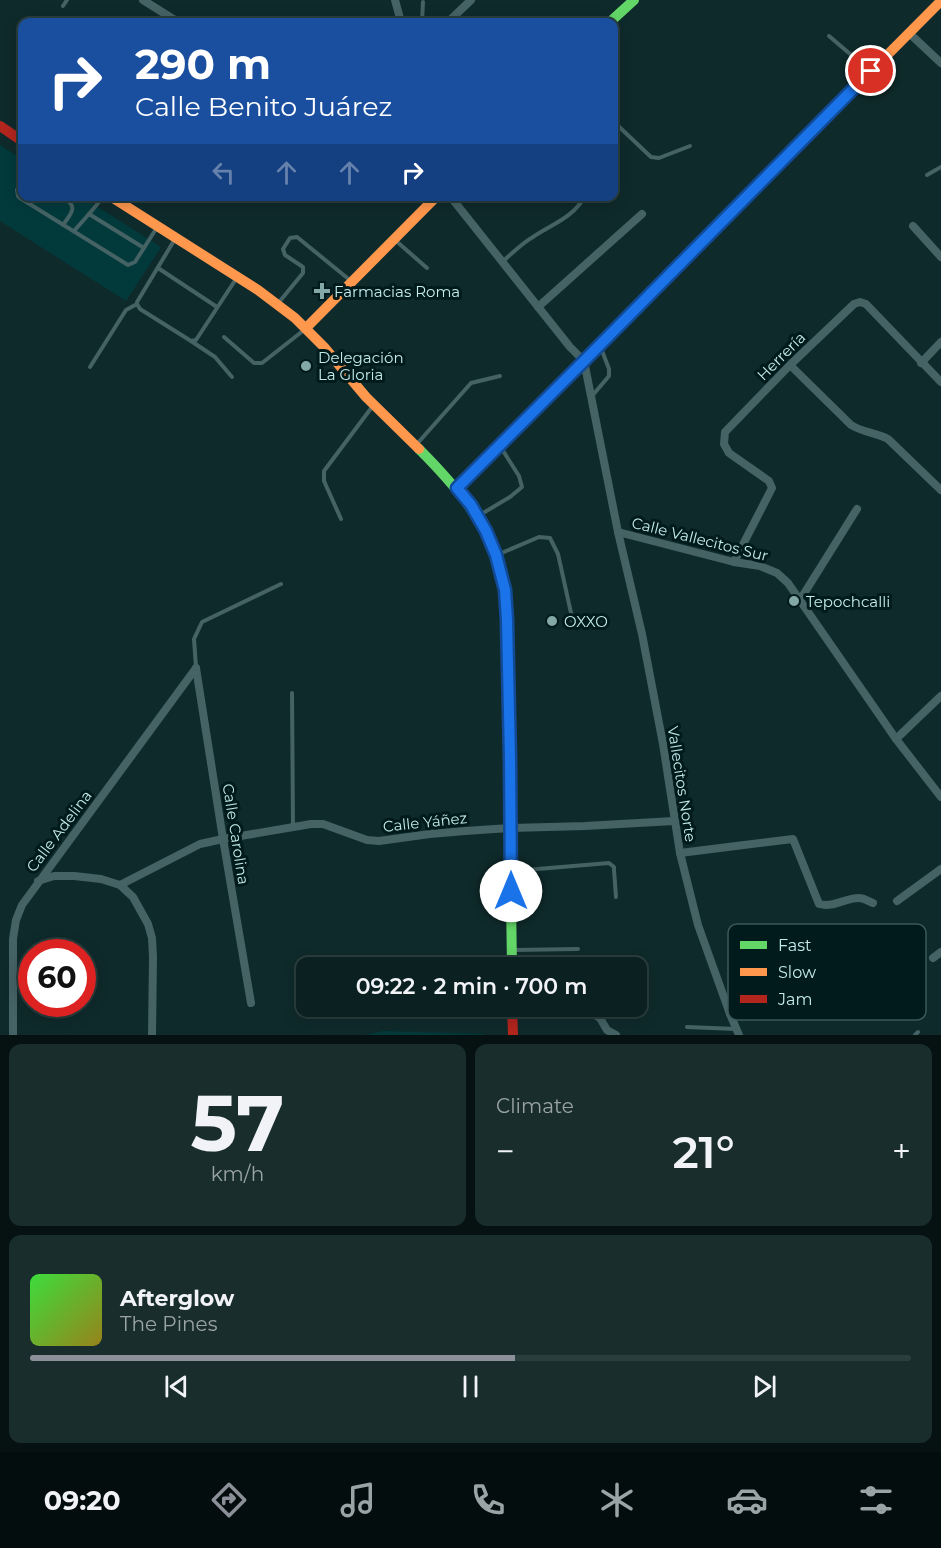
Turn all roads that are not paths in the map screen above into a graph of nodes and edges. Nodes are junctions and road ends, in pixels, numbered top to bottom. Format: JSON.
{"nodes":[{"id":1,"x":67,"y":0,"type":"edge"},
{"id":2,"x":143,"y":0,"type":"edge"},
{"id":3,"x":395,"y":0,"type":"edge"},
{"id":4,"x":471,"y":0,"type":"edge"},
{"id":5,"x":634,"y":0,"type":"edge"},
{"id":6,"x":941,"y":0,"type":"edge"},
{"id":7,"x":423,"y":2,"type":"dead end"},
{"id":8,"x":63,"y":6,"type":"dead end"},
{"id":9,"x":172,"y":18,"type":"edge"},
{"id":10,"x":400,"y":18,"type":"edge"},
{"id":11,"x":422,"y":18,"type":"edge"},
{"id":12,"x":452,"y":18,"type":"edge"},
{"id":13,"x":614,"y":18,"type":"edge"},
{"id":14,"x":909,"y":33,"type":"junction"},
{"id":15,"x":829,"y":36,"type":"dead end"},
{"id":16,"x":941,"y":63,"type":"edge"},
{"id":17,"x":871,"y":71,"type":"junction"},
{"id":18,"x":0,"y":126,"type":"edge"},
{"id":19,"x":618,"y":126,"type":"edge"},
{"id":20,"x":18,"y":138,"type":"edge"},
{"id":21,"x":690,"y":146,"type":"dead end"},
{"id":22,"x":941,"y":167,"type":"edge"},
{"id":23,"x":927,"y":175,"type":"dead end"},
{"id":24,"x":26,"y":201,"type":"edge"},
{"id":25,"x":70,"y":201,"type":"edge"},
{"id":26,"x":100,"y":201,"type":"edge"},
{"id":27,"x":118,"y":201,"type":"edge"},
{"id":28,"x":432,"y":201,"type":"edge"},
{"id":29,"x":454,"y":201,"type":"edge"},
{"id":30,"x":582,"y":201,"type":"edge"},
{"id":31,"x":89,"y":214,"type":"junction"},
{"id":32,"x":642,"y":214,"type":"dead end"},
{"id":33,"x":63,"y":225,"type":"junction"},
{"id":34,"x":914,"y":226,"type":"dead end"},
{"id":35,"x":157,"y":227,"type":"junction"},
{"id":36,"x":74,"y":231,"type":"junction"},
{"id":37,"x":176,"y":239,"type":"junction"},
{"id":38,"x":395,"y":239,"type":"junction"},
{"id":39,"x":144,"y":248,"type":"junction"},
{"id":40,"x":941,"y":257,"type":"edge"},
{"id":41,"x":503,"y":261,"type":"junction"},
{"id":42,"x":158,"y":268,"type":"junction"},
{"id":43,"x":427,"y":268,"type":"dead end"},
{"id":44,"x":237,"y":277,"type":"junction"},
{"id":45,"x":353,"y":282,"type":"junction"},
{"id":46,"x":137,"y":304,"type":"junction"},
{"id":47,"x":278,"y":304,"type":"junction"},
{"id":48,"x":217,"y":307,"type":"junction"},
{"id":49,"x":538,"y":307,"type":"junction"},
{"id":50,"x":306,"y":328,"type":"junction"},
{"id":51,"x":224,"y":337,"type":"dead end"},
{"id":52,"x":191,"y":341,"type":"junction"},
{"id":53,"x":941,"y":342,"type":"edge"},
{"id":54,"x":600,"y":345,"type":"junction"},
{"id":55,"x":584,"y":361,"type":"junction"},
{"id":56,"x":921,"y":363,"type":"junction"},
{"id":57,"x":790,"y":365,"type":"junction"},
{"id":58,"x":90,"y":367,"type":"dead end"},
{"id":59,"x":500,"y":376,"type":"dead end"},
{"id":60,"x":232,"y":377,"type":"dead end"},
{"id":61,"x":941,"y":382,"type":"edge"},
{"id":62,"x":592,"y":396,"type":"junction"},
{"id":63,"x":374,"y":405,"type":"junction"},
{"id":64,"x":415,"y":445,"type":"junction"},
{"id":65,"x":500,"y":446,"type":"junction"},
{"id":66,"x":457,"y":488,"type":"junction"},
{"id":67,"x":941,"y":490,"type":"edge"},
{"id":68,"x":857,"y":509,"type":"dead end"},
{"id":69,"x":477,"y":517,"type":"junction"},
{"id":70,"x":341,"y":519,"type":"dead end"},
{"id":71,"x":618,"y":532,"type":"junction"},
{"id":72,"x":496,"y":555,"type":"junction"},
{"id":73,"x":734,"y":562,"type":"junction"},
{"id":74,"x":281,"y":584,"type":"dead end"},
{"id":75,"x":800,"y":600,"type":"junction"},
{"id":76,"x":573,"y":622,"type":"dead end"},
{"id":77,"x":196,"y":668,"type":"junction"},
{"id":78,"x":292,"y":693,"type":"dead end"},
{"id":79,"x":941,"y":696,"type":"edge"},
{"id":80,"x":896,"y":739,"type":"junction"},
{"id":81,"x":941,"y":797,"type":"edge"},
{"id":82,"x":674,"y":821,"type":"junction"},
{"id":83,"x":293,"y":827,"type":"junction"},
{"id":84,"x":511,"y":828,"type":"junction"},
{"id":85,"x":223,"y":839,"type":"junction"},
{"id":86,"x":680,"y":853,"type":"junction"},
{"id":87,"x":941,"y":868,"type":"edge"},
{"id":88,"x":510,"y":872,"type":"junction"},
{"id":89,"x":38,"y":881,"type":"junction"},
{"id":90,"x":120,"y":885,"type":"junction"},
{"id":91,"x":616,"y":897,"type":"dead end"},
{"id":92,"x":897,"y":902,"type":"dead end"},
{"id":93,"x":873,"y":903,"type":"dead end"},
{"id":94,"x":578,"y":949,"type":"dead end"},
{"id":95,"x":512,"y":950,"type":"junction"},
{"id":96,"x":941,"y":952,"type":"edge"},
{"id":97,"x":512,"y":957,"type":"edge"},
{"id":98,"x":933,"y":958,"type":"dead end"},
{"id":99,"x":251,"y":1003,"type":"dead end"},
{"id":100,"x":728,"y":1008,"type":"edge"},
{"id":101,"x":513,"y":1017,"type":"edge"},
{"id":102,"x":598,"y":1017,"type":"edge"},
{"id":103,"x":687,"y":1027,"type":"dead end"},
{"id":104,"x":738,"y":1032,"type":"edge"},
{"id":105,"x":13,"y":1035,"type":"edge"},
{"id":106,"x":152,"y":1035,"type":"edge"},
{"id":107,"x":513,"y":1035,"type":"edge"},
{"id":108,"x":616,"y":1035,"type":"edge"}],
"edges":[{"from":1,"to":8,"type":"lane"},
{"from":2,"to":9,"type":"street"},
{"from":3,"to":10,"type":"street"},
{"from":4,"to":12,"type":"street"},
{"from":5,"to":13,"type":"main road"},
{"from":6,"to":14,"type":"main road"},
{"from":7,"to":11,"type":"lane"},
{"from":14,"to":16,"type":"street"},
{"from":14,"to":17,"type":"main road"},
{"from":15,"to":17,"type":"lane"},
{"from":17,"to":54,"type":"main road"},
{"from":18,"to":20,"type":"main road"},
{"from":19,"to":21,"type":"lane"},
{"from":22,"to":23,"type":"lane"},
{"from":24,"to":33,"type":"lane"},
{"from":25,"to":33,"type":"lane"},
{"from":26,"to":31,"type":"lane"},
{"from":27,"to":35,"type":"main road"},
{"from":28,"to":38,"type":"main road"},
{"from":29,"to":41,"type":"street","name":"Calle Vallecitos Sur"},
{"from":30,"to":41,"type":"lane"},
{"from":31,"to":36,"type":"lane"},
{"from":31,"to":39,"type":"lane"},
{"from":32,"to":49,"type":"street"},
{"from":33,"to":36,"type":"lane"},
{"from":34,"to":40,"type":"street"},
{"from":35,"to":37,"type":"main road"},
{"from":35,"to":39,"type":"lane"},
{"from":36,"to":39,"type":"lane"},
{"from":37,"to":42,"type":"lane"},
{"from":37,"to":44,"type":"main road"},
{"from":38,"to":43,"type":"lane"},
{"from":38,"to":45,"type":"main road"},
{"from":41,"to":49,"type":"street","name":"Calle Vallecitos Sur"},
{"from":42,"to":46,"type":"lane"},
{"from":42,"to":48,"type":"lane"},
{"from":44,"to":47,"type":"main road"},
{"from":44,"to":48,"type":"lane"},
{"from":45,"to":47,"type":"lane"},
{"from":45,"to":50,"type":"main road"},
{"from":46,"to":52,"type":"lane"},
{"from":46,"to":58,"type":"lane"},
{"from":47,"to":50,"type":"main road"},
{"from":48,"to":52,"type":"lane"},
{"from":49,"to":55,"type":"street","name":"Calle Vallecitos Sur"},
{"from":50,"to":51,"type":"lane"},
{"from":50,"to":63,"type":"main road"},
{"from":52,"to":60,"type":"lane"},
{"from":53,"to":56,"type":"street"},
{"from":54,"to":55,"type":"main road"},
{"from":54,"to":62,"type":"lane"},
{"from":55,"to":62,"type":"street","name":"Calle Vallecitos Sur"},
{"from":55,"to":65,"type":"main road"},
{"from":56,"to":57,"type":"street","name":"Herrería"},
{"from":56,"to":61,"type":"street"},
{"from":57,"to":67,"type":"street"},
{"from":57,"to":73,"type":"street","name":"Herrería"},
{"from":59,"to":64,"type":"lane"},
{"from":62,"to":71,"type":"street","name":"Calle Vallecitos Sur"},
{"from":63,"to":64,"type":"main road"},
{"from":63,"to":70,"type":"lane"},
{"from":64,"to":66,"type":"main road"},
{"from":65,"to":66,"type":"main road"},
{"from":65,"to":69,"type":"lane"},
{"from":66,"to":69,"type":"main road"},
{"from":68,"to":75,"type":"street"},
{"from":69,"to":72,"type":"main road"},
{"from":71,"to":73,"type":"street","name":"Calle Vallecitos Sur"},
{"from":71,"to":82,"type":"street","name":"Vallecitos Norte"},
{"from":72,"to":76,"type":"lane"},
{"from":72,"to":84,"type":"main road"},
{"from":73,"to":75,"type":"street","name":"Calle Vallecitos Sur"},
{"from":74,"to":77,"type":"lane"},
{"from":75,"to":80,"type":"street","name":"Calle Vallecitos Sur"},
{"from":77,"to":85,"type":"street","name":"Calle Carolina"},
{"from":77,"to":89,"type":"street","name":"Calle Adelina"},
{"from":78,"to":83,"type":"lane"},
{"from":79,"to":80,"type":"street"},
{"from":80,"to":81,"type":"street","name":"Calle Vallecitos Sur"},
{"from":82,"to":84,"type":"street","name":"Calle Yáñez"},
{"from":82,"to":86,"type":"street","name":"Vallecitos Norte"},
{"from":83,"to":84,"type":"street","name":"Calle Yáñez"},
{"from":83,"to":85,"type":"street","name":"Calle Yáñez"},
{"from":84,"to":88,"type":"main road"},
{"from":85,"to":90,"type":"street","name":"Calle Yáñez"},
{"from":85,"to":99,"type":"street","name":"Calle Carolina"},
{"from":86,"to":93,"type":"street"},
{"from":86,"to":100,"type":"street","name":"Vallecitos Norte"},
{"from":87,"to":92,"type":"street"},
{"from":88,"to":91,"type":"lane"},
{"from":88,"to":95,"type":"main road"},
{"from":89,"to":90,"type":"street"},
{"from":89,"to":105,"type":"street","name":"Calle Adelina"},
{"from":90,"to":106,"type":"street"},
{"from":94,"to":95,"type":"lane"},
{"from":95,"to":97,"type":"main road"},
{"from":96,"to":98,"type":"street"},
{"from":101,"to":107,"type":"main road"},
{"from":102,"to":108,"type":"street"},
{"from":103,"to":104,"type":"lane"}]}
